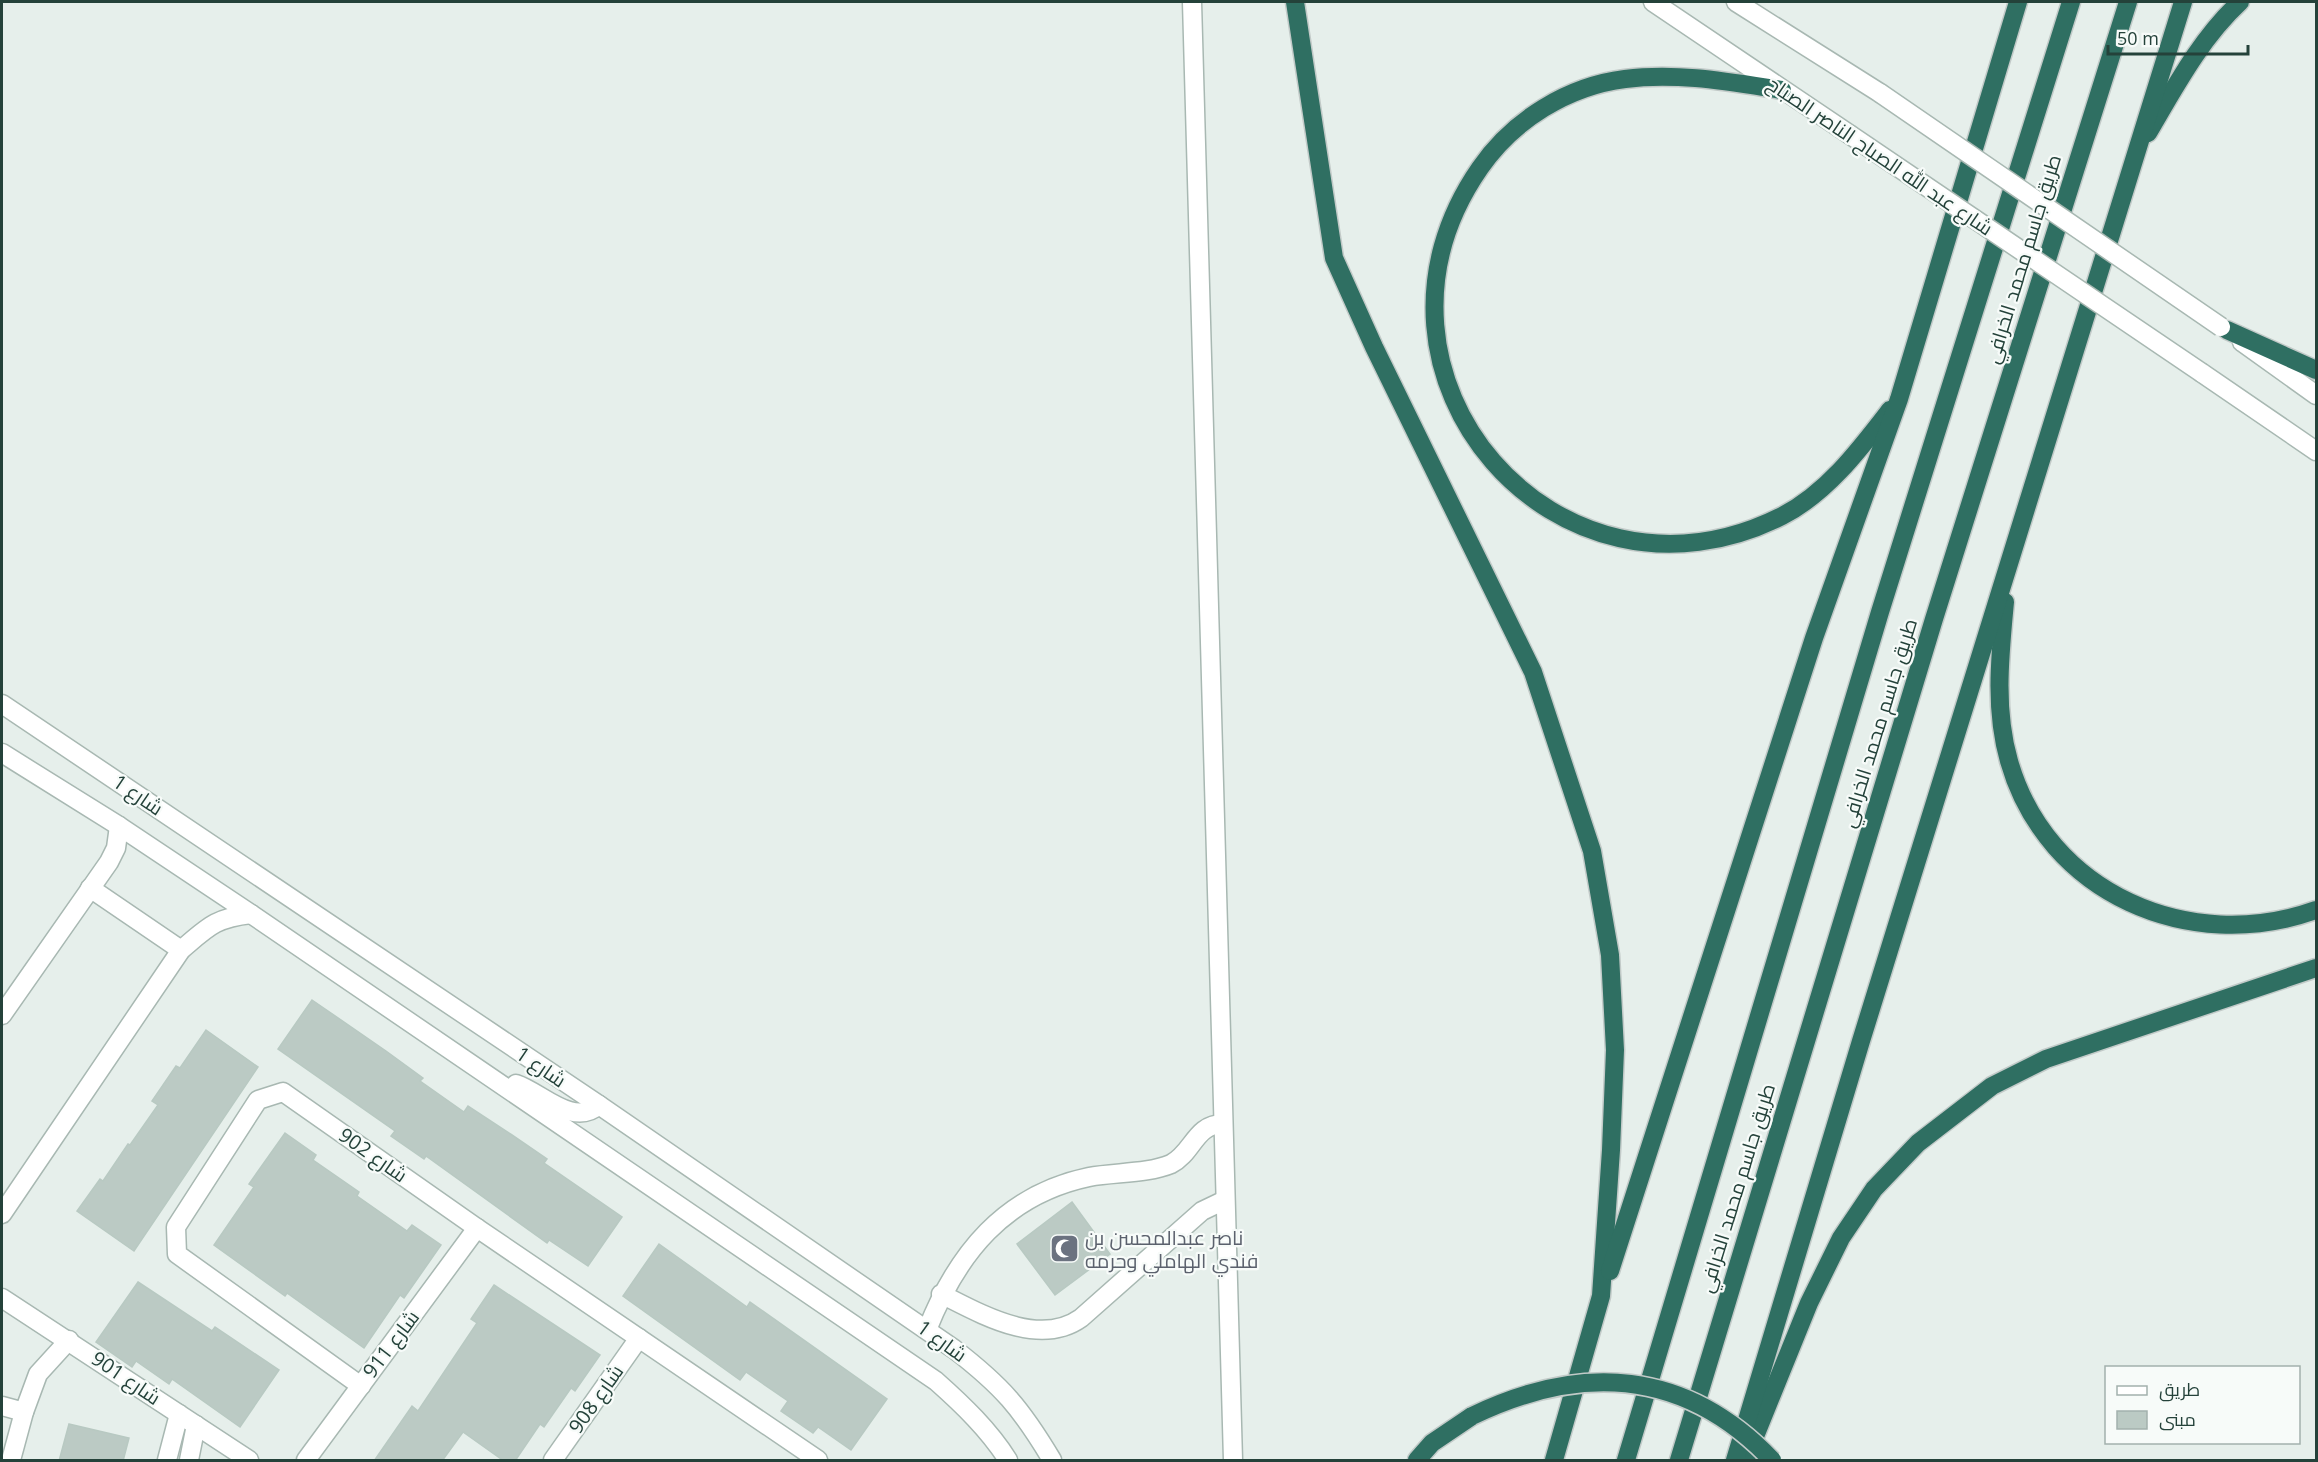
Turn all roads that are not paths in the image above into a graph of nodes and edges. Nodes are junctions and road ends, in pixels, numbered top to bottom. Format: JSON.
{"nodes":[{"id":1,"x":1192,"y":2,"type":"edge"},
{"id":2,"x":1294,"y":2,"type":"edge"},
{"id":3,"x":1653,"y":2,"type":"edge"},
{"id":4,"x":1736,"y":2,"type":"edge"},
{"id":5,"x":2018,"y":2,"type":"edge"},
{"id":6,"x":2071,"y":2,"type":"edge"},
{"id":7,"x":2128,"y":2,"type":"edge"},
{"id":8,"x":2183,"y":2,"type":"edge"},
{"id":9,"x":2240,"y":2,"type":"edge"},
{"id":10,"x":1782,"y":90,"type":"junction"},
{"id":11,"x":2132,"y":160,"type":"junction"},
{"id":12,"x":2224,"y":329,"type":"junction"},
{"id":13,"x":2316,"y":370,"type":"edge"},
{"id":14,"x":2316,"y":395,"type":"edge"},
{"id":15,"x":1899,"y":399,"type":"junction"},
{"id":16,"x":2316,"y":451,"type":"edge"},
{"id":17,"x":2009,"y":562,"type":"junction"},
{"id":18,"x":2,"y":704,"type":"edge"},
{"id":19,"x":2,"y":753,"type":"edge"},
{"id":20,"x":118,"y":826,"type":"junction"},
{"id":21,"x":90,"y":888,"type":"junction"},
{"id":22,"x":2316,"y":910,"type":"edge"},
{"id":23,"x":251,"y":914,"type":"junction"},
{"id":24,"x":181,"y":950,"type":"junction"},
{"id":25,"x":2316,"y":968,"type":"edge"},
{"id":26,"x":2,"y":1015,"type":"edge"},
{"id":27,"x":491,"y":1076,"type":"junction"},
{"id":28,"x":599,"y":1105,"type":"junction"},
{"id":29,"x":1223,"y":1124,"type":"junction"},
{"id":30,"x":1225,"y":1200,"type":"junction"},
{"id":31,"x":3,"y":1209,"type":"edge"},
{"id":32,"x":477,"y":1228,"type":"junction"},
{"id":33,"x":941,"y":1294,"type":"junction"},
{"id":34,"x":1602,"y":1296,"type":"junction"},
{"id":35,"x":2,"y":1298,"type":"edge"},
{"id":36,"x":927,"y":1330,"type":"junction"},
{"id":37,"x":639,"y":1338,"type":"junction"},
{"id":38,"x":69,"y":1341,"type":"junction"},
{"id":39,"x":361,"y":1386,"type":"junction"},
{"id":40,"x":2,"y":1406,"type":"edge"},
{"id":41,"x":24,"y":1412,"type":"junction"},
{"id":42,"x":179,"y":1414,"type":"junction"},
{"id":43,"x":196,"y":1425,"type":"junction"},
{"id":44,"x":11,"y":1461,"type":"edge"},
{"id":45,"x":167,"y":1461,"type":"edge"},
{"id":46,"x":189,"y":1461,"type":"edge"},
{"id":47,"x":249,"y":1461,"type":"edge"},
{"id":48,"x":306,"y":1461,"type":"edge"},
{"id":49,"x":554,"y":1461,"type":"edge"},
{"id":50,"x":818,"y":1461,"type":"edge"},
{"id":51,"x":1008,"y":1461,"type":"edge"},
{"id":52,"x":1052,"y":1461,"type":"edge"},
{"id":53,"x":1233,"y":1461,"type":"edge"},
{"id":54,"x":1417,"y":1461,"type":"edge"},
{"id":55,"x":1554,"y":1461,"type":"edge"},
{"id":56,"x":1626,"y":1461,"type":"edge"},
{"id":57,"x":1679,"y":1461,"type":"edge"},
{"id":58,"x":1735,"y":1461,"type":"edge"},
{"id":59,"x":1746,"y":1461,"type":"edge"},
{"id":60,"x":1772,"y":1461,"type":"edge"}],
"edges":[{"from":1,"to":29,"type":"street"},
{"from":2,"to":34,"type":"highway"},
{"from":3,"to":10,"type":"street","name":"شارع عبد الله الصباح الناصر الصباح"},
{"from":4,"to":12,"type":"street","bridge":true},
{"from":5,"to":15,"type":"highway"},
{"from":6,"to":56,"type":"highway","name":"طريق جاسم محمد الخرافي"},
{"from":7,"to":57,"type":"highway","name":"طريق جاسم محمد الخرافي"},
{"from":8,"to":11,"type":"highway"},
{"from":9,"to":11,"type":"highway"},
{"from":10,"to":15,"type":"highway"},
{"from":10,"to":16,"type":"street","name":"شارع عبد الله الصباح الناصر الصباح","bridge":true},
{"from":11,"to":17,"type":"highway"},
{"from":12,"to":13,"type":"highway"},
{"from":12,"to":14,"type":"street"},
{"from":15,"to":34,"type":"highway"},
{"from":17,"to":22,"type":"highway"},
{"from":17,"to":58,"type":"highway"},
{"from":18,"to":28,"type":"street","name":"شارع 1"},
{"from":19,"to":20,"type":"street","name":"شارع 1"},
{"from":20,"to":21,"type":"street"},
{"from":20,"to":23,"type":"street","name":"شارع 1"},
{"from":21,"to":24,"type":"street"},
{"from":21,"to":26,"type":"street"},
{"from":23,"to":24,"type":"street"},
{"from":23,"to":27,"type":"street","name":"شارع 1"},
{"from":24,"to":31,"type":"street"},
{"from":25,"to":59,"type":"highway"},
{"from":27,"to":28,"type":"street"},
{"from":27,"to":51,"type":"street","name":"شارع 1"},
{"from":28,"to":36,"type":"street","name":"شارع 1"},
{"from":29,"to":30,"type":"street"},
{"from":29,"to":33,"type":"street"},
{"from":30,"to":33,"type":"street"},
{"from":30,"to":53,"type":"street"},
{"from":32,"to":37,"type":"street","name":"شارع 902"},
{"from":32,"to":39,"type":"street","name":"شارع 911"},
{"from":32,"to":39,"type":"street","name":"شارع 902"},
{"from":33,"to":36,"type":"street"},
{"from":34,"to":55,"type":"highway"},
{"from":35,"to":38,"type":"street","name":"شارع 901"},
{"from":36,"to":52,"type":"street","name":"شارع 1"},
{"from":37,"to":49,"type":"street","name":"شارع 908"},
{"from":37,"to":50,"type":"street","name":"شارع 902"},
{"from":38,"to":41,"type":"street"},
{"from":38,"to":42,"type":"street","name":"شارع 901"},
{"from":39,"to":48,"type":"street","name":"شارع 911"},
{"from":40,"to":41,"type":"street"},
{"from":41,"to":44,"type":"street"},
{"from":42,"to":43,"type":"street","name":"شارع 901"},
{"from":42,"to":45,"type":"street"},
{"from":43,"to":46,"type":"street"},
{"from":43,"to":47,"type":"street","name":"شارع 901"},
{"from":54,"to":60,"type":"highway","bridge":true}]}
